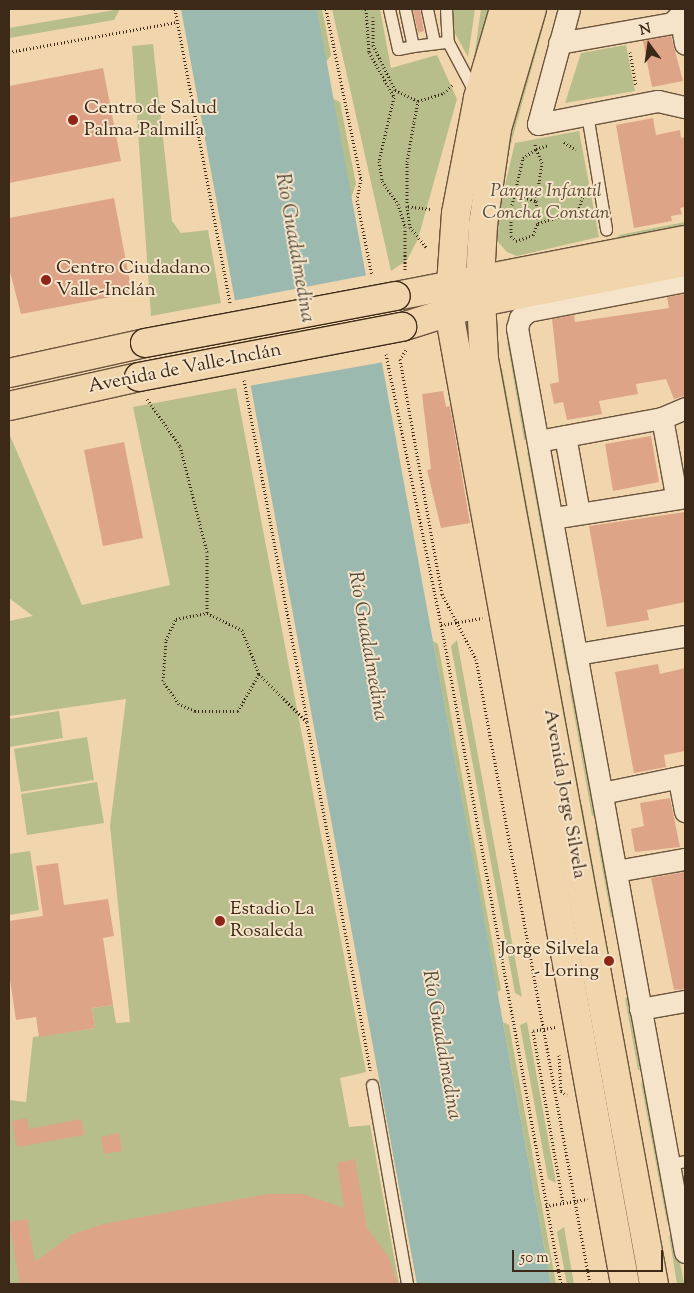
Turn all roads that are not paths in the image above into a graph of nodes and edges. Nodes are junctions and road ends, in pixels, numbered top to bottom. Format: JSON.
{"nodes":[{"id":1,"x":389,"y":9,"type":"edge"},
{"id":2,"x":405,"y":9,"type":"edge"},
{"id":3,"x":427,"y":9,"type":"edge"},
{"id":4,"x":446,"y":9,"type":"edge"},
{"id":5,"x":504,"y":9,"type":"edge"},
{"id":6,"x":532,"y":9,"type":"edge"},
{"id":7,"x":569,"y":9,"type":"edge"},
{"id":8,"x":683,"y":12,"type":"edge"},
{"id":9,"x":434,"y":41,"type":"junction"},
{"id":10,"x":448,"y":42,"type":"junction"},
{"id":11,"x":559,"y":43,"type":"junction"},
{"id":12,"x":685,"y":44,"type":"edge"},
{"id":13,"x":413,"y":46,"type":"junction"},
{"id":14,"x":478,"y":98,"type":"junction"},
{"id":15,"x":685,"y":107,"type":"edge"},
{"id":16,"x":587,"y":114,"type":"junction"},
{"id":17,"x":606,"y":229,"type":"dead end"},
{"id":18,"x":685,"y":240,"type":"edge"},
{"id":19,"x":685,"y":262,"type":"edge"},
{"id":20,"x":685,"y":281,"type":"edge"},
{"id":21,"x":448,"y":285,"type":"junction"},
{"id":22,"x":480,"y":290,"type":"junction"},
{"id":23,"x":449,"y":312,"type":"junction"},
{"id":24,"x":9,"y":373,"type":"edge"},
{"id":25,"x":9,"y":406,"type":"edge"},
{"id":26,"x":685,"y":408,"type":"edge"},
{"id":27,"x":662,"y":418,"type":"junction"},
{"id":28,"x":564,"y":436,"type":"junction"},
{"id":29,"x":538,"y":441,"type":"junction"},
{"id":30,"x":680,"y":496,"type":"edge"},
{"id":31,"x":579,"y":513,"type":"junction"},
{"id":32,"x":553,"y":518,"type":"junction"},
{"id":33,"x":685,"y":636,"type":"edge"},
{"id":34,"x":577,"y":654,"type":"junction"},
{"id":35,"x":682,"y":778,"type":"edge"},
{"id":36,"x":602,"y":794,"type":"junction"},
{"id":37,"x":685,"y":811,"type":"edge"},
{"id":38,"x":685,"y":859,"type":"edge"},
{"id":39,"x":616,"y":871,"type":"junction"},
{"id":40,"x":685,"y":1001,"type":"edge"},
{"id":41,"x":640,"y":1009,"type":"junction"},
{"id":42,"x":372,"y":1085,"type":"road end"},
{"id":43,"x":678,"y":1162,"type":"edge"},
{"id":44,"x":685,"y":1252,"type":"edge"},
{"id":45,"x":407,"y":1284,"type":"edge"},
{"id":46,"x":625,"y":1284,"type":"edge"},
{"id":47,"x":654,"y":1284,"type":"edge"}],
"edges":[{"from":1,"to":13,"type":"lane"},
{"from":2,"to":13,"type":"lane"},
{"from":3,"to":9,"type":"lane"},
{"from":4,"to":10,"type":"lane"},
{"from":5,"to":14,"type":"main road","name":"Avenida Jorge Silvela"},
{"from":6,"to":22,"type":"main road","name":"Avenida Jorge Silvela"},
{"from":7,"to":11,"type":"street"},
{"from":8,"to":11,"type":"street"},
{"from":8,"to":12,"type":"street"},
{"from":9,"to":10,"type":"lane"},
{"from":9,"to":13,"type":"lane"},
{"from":10,"to":14,"type":"lane"},
{"from":11,"to":16,"type":"street"},
{"from":14,"to":21,"type":"main road","name":"Avenida Jorge Silvela"},
{"from":15,"to":16,"type":"street"},
{"from":16,"to":17,"type":"lane"},
{"from":18,"to":22,"type":"main road"},
{"from":19,"to":22,"type":"main road"},
{"from":20,"to":29,"type":"street","name":"Avenida Jorge Silvela"},
{"from":21,"to":22,"type":"main road","name":"Avenida de Valle-Inclán"},
{"from":21,"to":23,"type":"main road","name":"Avenida Jorge Silvela"},
{"from":21,"to":24,"type":"main road","name":"Avenida de Valle-Inclán","bridge":true},
{"from":22,"to":23,"type":"main road","name":"Avenida de Valle-Inclán"},
{"from":22,"to":47,"type":"main road","name":"Avenida Jorge Silvela"},
{"from":23,"to":25,"type":"main road","name":"Avenida de Valle-Inclán","bridge":true},
{"from":23,"to":46,"type":"main road","name":"Avenida Jorge Silvela"},
{"from":26,"to":27,"type":"street"},
{"from":27,"to":28,"type":"street"},
{"from":27,"to":30,"type":"street"},
{"from":28,"to":29,"type":"street"},
{"from":28,"to":31,"type":"street"},
{"from":29,"to":32,"type":"street","name":"Avenida Jorge Silvela"},
{"from":30,"to":31,"type":"street"},
{"from":31,"to":32,"type":"street"},
{"from":32,"to":34,"type":"street","name":"Avenida Jorge Silvela"},
{"from":33,"to":34,"type":"street"},
{"from":34,"to":36,"type":"street","name":"Avenida Jorge Silvela"},
{"from":35,"to":36,"type":"street"},
{"from":35,"to":37,"type":"street"},
{"from":36,"to":39,"type":"street","name":"Avenida Jorge Silvela"},
{"from":38,"to":39,"type":"street"},
{"from":39,"to":41,"type":"street","name":"Avenida Jorge Silvela"},
{"from":40,"to":41,"type":"street"},
{"from":41,"to":43,"type":"street","name":"Avenida Jorge Silvela"},
{"from":42,"to":45,"type":"lane"},
{"from":43,"to":44,"type":"street","name":"Avenida Jorge Silvela"}]}
